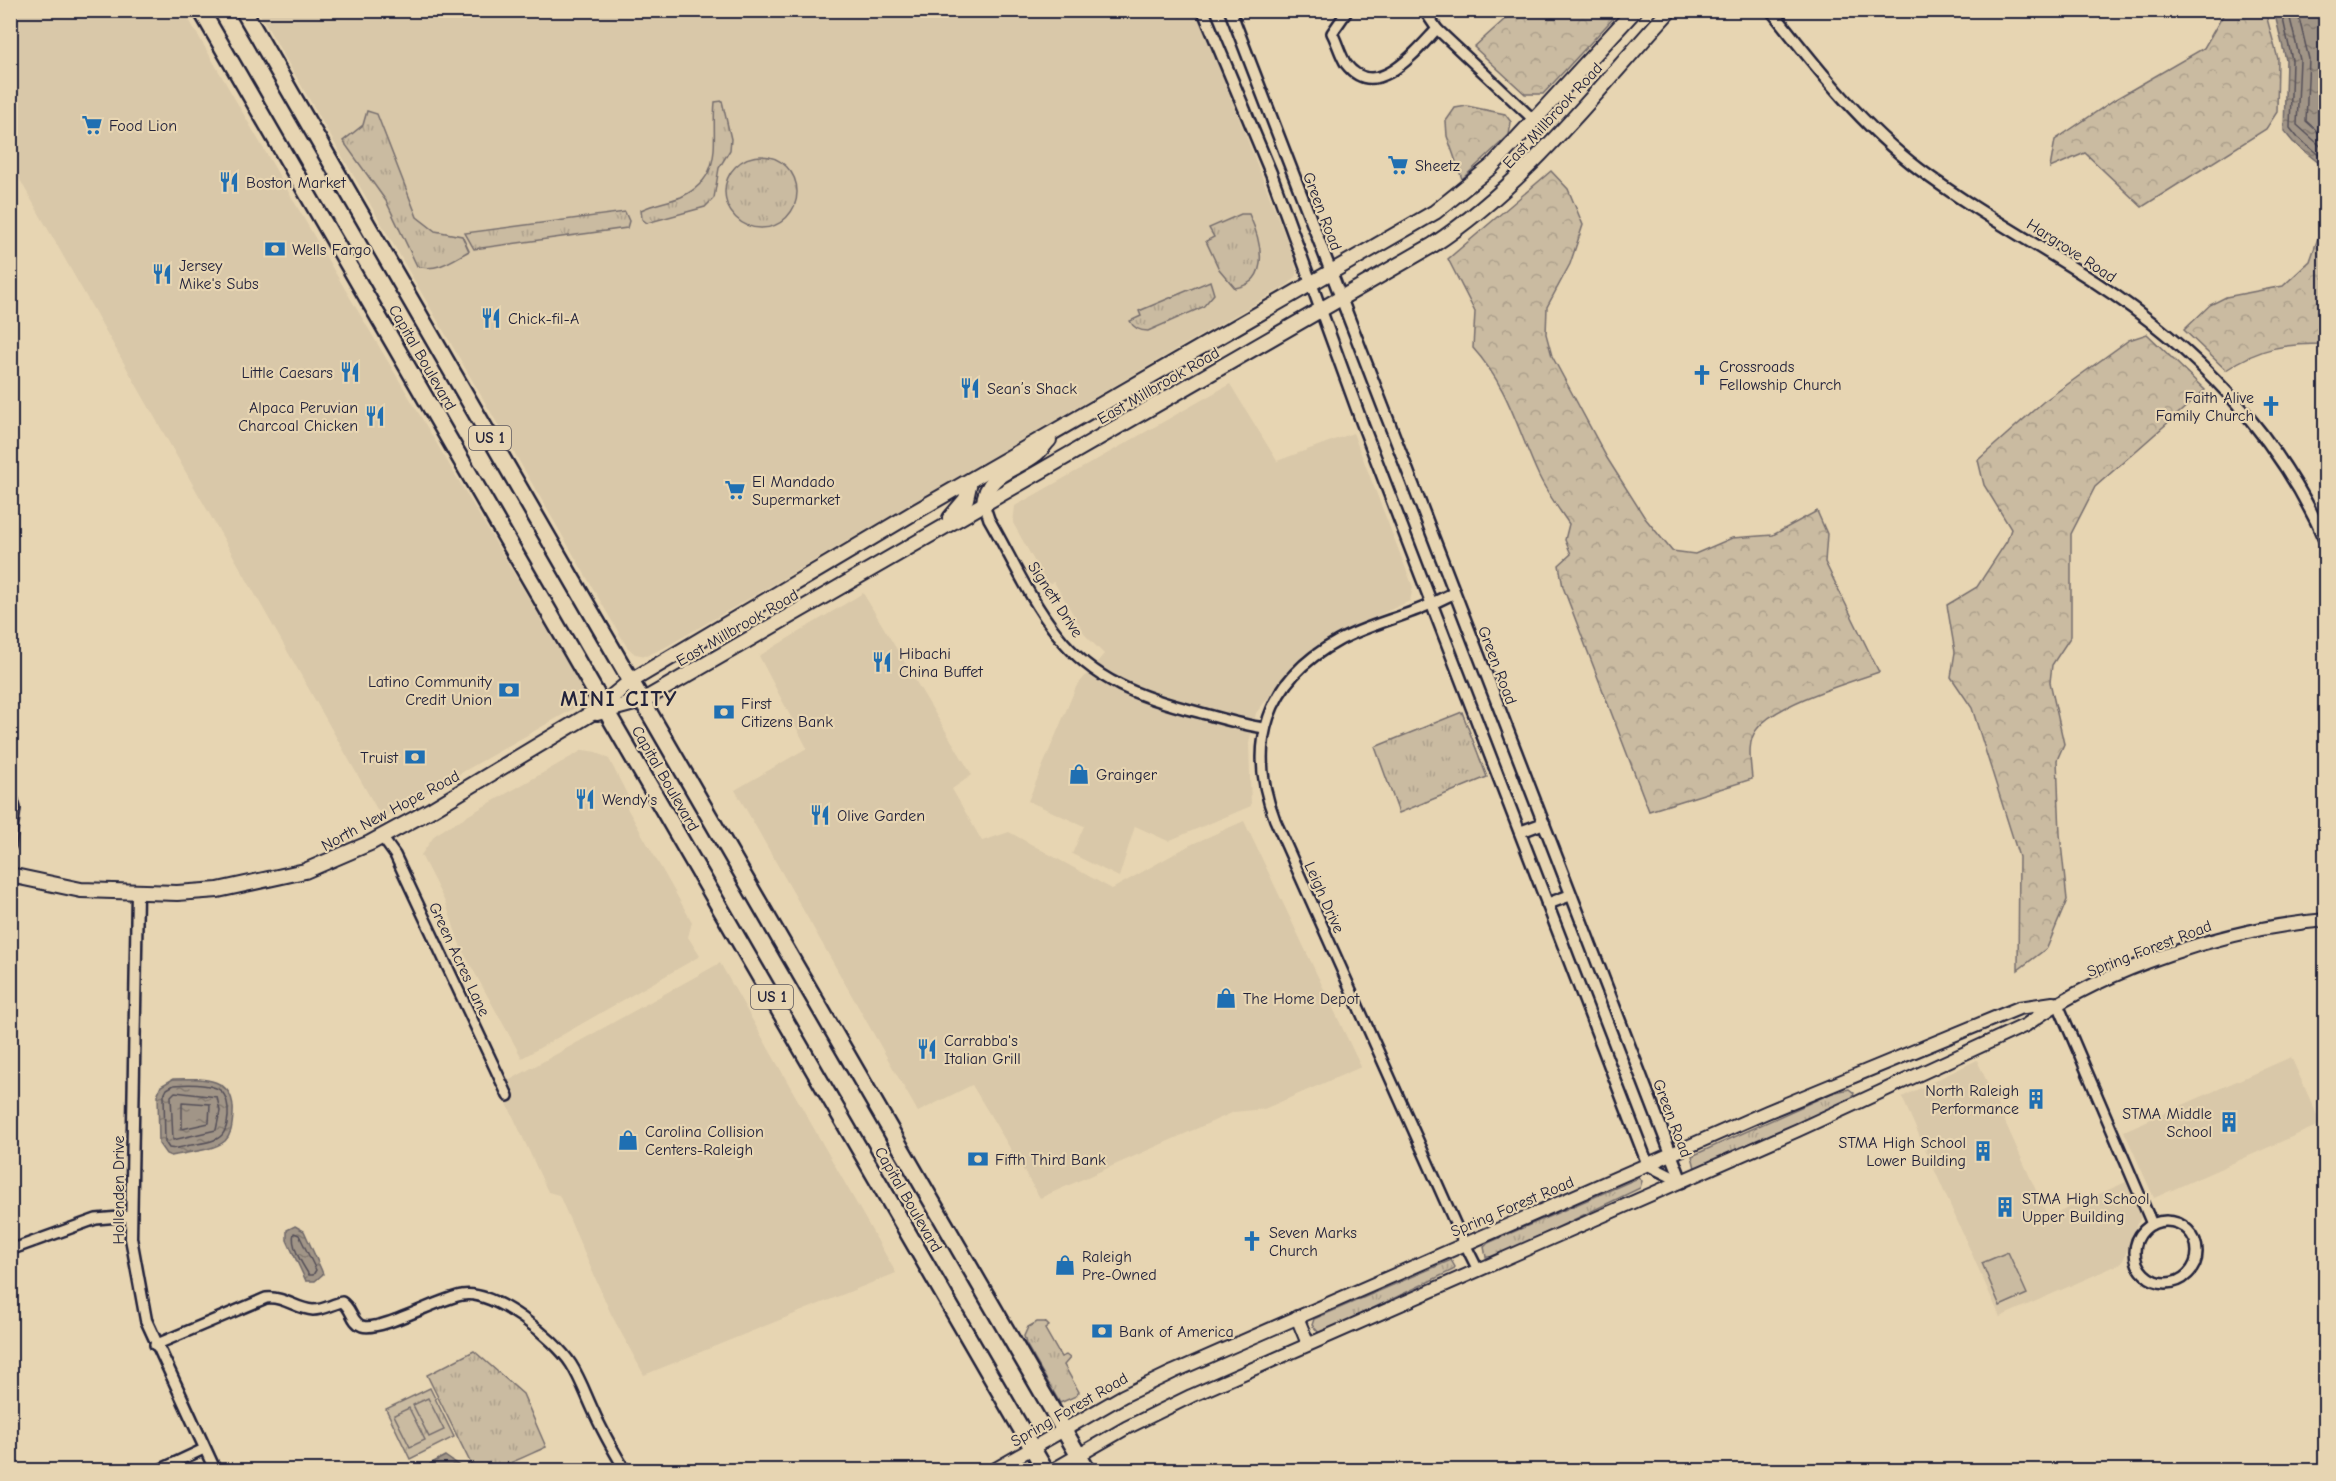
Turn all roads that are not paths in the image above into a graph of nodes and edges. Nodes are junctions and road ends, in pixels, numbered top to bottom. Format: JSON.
{"nodes":[{"id":1,"x":201,"y":10,"type":"edge"},
{"id":2,"x":243,"y":10,"type":"edge"},
{"id":3,"x":1203,"y":10,"type":"edge"},
{"id":4,"x":1230,"y":10,"type":"edge"},
{"id":5,"x":1348,"y":10,"type":"edge"},
{"id":6,"x":1424,"y":10,"type":"edge"},
{"id":7,"x":1635,"y":10,"type":"edge"},
{"id":8,"x":1670,"y":10,"type":"edge"},
{"id":9,"x":1771,"y":10,"type":"edge"},
{"id":10,"x":1437,"y":29,"type":"junction"},
{"id":11,"x":1535,"y":121,"type":"junction"},
{"id":12,"x":1290,"y":166,"type":"junction"},
{"id":13,"x":1271,"y":173,"type":"junction"},
{"id":14,"x":1331,"y":274,"type":"junction"},
{"id":15,"x":1312,"y":285,"type":"junction"},
{"id":16,"x":1341,"y":299,"type":"junction"},
{"id":17,"x":1320,"y":310,"type":"junction"},
{"id":18,"x":1061,"y":427,"type":"junction"},
{"id":19,"x":970,"y":481,"type":"junction"},
{"id":20,"x":984,"y":504,"type":"junction"},
{"id":21,"x":941,"y":529,"type":"junction"},
{"id":22,"x":2325,"y":543,"type":"edge"},
{"id":23,"x":1454,"y":593,"type":"junction"},
{"id":24,"x":1431,"y":604,"type":"junction"},
{"id":25,"x":631,"y":681,"type":"junction"},
{"id":26,"x":642,"y":701,"type":"junction"},
{"id":27,"x":600,"y":710,"type":"junction"},
{"id":28,"x":1265,"y":728,"type":"junction"},
{"id":29,"x":10,"y":791,"type":"edge"},
{"id":30,"x":1544,"y":823,"type":"junction"},
{"id":31,"x":1520,"y":832,"type":"junction"},
{"id":32,"x":382,"y":837,"type":"junction"},
{"id":33,"x":10,"y":846,"type":"edge"},
{"id":34,"x":10,"y":875,"type":"edge"},
{"id":35,"x":137,"y":893,"type":"junction"},
{"id":36,"x":1571,"y":895,"type":"junction"},
{"id":37,"x":1547,"y":904,"type":"junction"},
{"id":38,"x":2325,"y":920,"type":"edge"},
{"id":39,"x":2057,"y":1002,"type":"junction"},
{"id":40,"x":508,"y":1096,"type":"dead end"},
{"id":41,"x":1671,"y":1154,"type":"junction"},
{"id":42,"x":1648,"y":1165,"type":"junction"},
{"id":43,"x":1682,"y":1182,"type":"junction"},
{"id":44,"x":131,"y":1216,"type":"junction"},
{"id":45,"x":2152,"y":1224,"type":"junction"},
{"id":46,"x":1465,"y":1245,"type":"junction"},
{"id":47,"x":10,"y":1250,"type":"edge"},
{"id":48,"x":1478,"y":1270,"type":"junction"},
{"id":49,"x":1297,"y":1317,"type":"junction"},
{"id":50,"x":1308,"y":1344,"type":"junction"},
{"id":51,"x":156,"y":1345,"type":"junction"},
{"id":52,"x":1064,"y":1431,"type":"junction"},
{"id":53,"x":204,"y":1449,"type":"junction"},
{"id":54,"x":1033,"y":1449,"type":"junction"},
{"id":55,"x":1079,"y":1456,"type":"junction"},
{"id":56,"x":159,"y":1470,"type":"edge"},
{"id":57,"x":214,"y":1470,"type":"edge"},
{"id":58,"x":625,"y":1470,"type":"edge"},
{"id":59,"x":994,"y":1470,"type":"edge"},
{"id":60,"x":1045,"y":1470,"type":"edge"},
{"id":61,"x":1053,"y":1470,"type":"edge"},
{"id":62,"x":1087,"y":1470,"type":"edge"}],
"edges":[{"from":1,"to":27,"type":"highway","name":"Capital Boulevard","number":"US 1"},
{"from":2,"to":25,"type":"highway","name":"Capital Boulevard","number":"US 1"},
{"from":3,"to":13,"type":"street"},
{"from":4,"to":12,"type":"street","name":"Green Road"},
{"from":5,"to":10,"type":"street"},
{"from":6,"to":10,"type":"street"},
{"from":7,"to":11,"type":"main road","name":"East Millbrook Road"},
{"from":8,"to":16,"type":"main road","name":"East Millbrook Road"},
{"from":9,"to":22,"type":"street","name":"Hargrove Road"},
{"from":10,"to":11,"type":"street"},
{"from":11,"to":14,"type":"main road","name":"East Millbrook Road"},
{"from":12,"to":13,"type":"street"},
{"from":12,"to":14,"type":"street","name":"Green Road"},
{"from":13,"to":15,"type":"street"},
{"from":14,"to":15,"type":"main road","name":"East Millbrook Road"},
{"from":14,"to":16,"type":"street","name":"Green Road"},
{"from":15,"to":17,"type":"street"},
{"from":15,"to":18,"type":"main road","name":"East Millbrook Road"},
{"from":16,"to":17,"type":"main road","name":"East Millbrook Road"},
{"from":16,"to":23,"type":"street","name":"Green Road"},
{"from":17,"to":20,"type":"main road","name":"East Millbrook Road"},
{"from":17,"to":24,"type":"street"},
{"from":18,"to":19,"type":"main road","name":"East Millbrook Road"},
{"from":18,"to":20,"type":"main road"},
{"from":19,"to":21,"type":"main road"},
{"from":19,"to":25,"type":"main road","name":"East Millbrook Road"},
{"from":20,"to":21,"type":"main road","name":"East Millbrook Road"},
{"from":20,"to":28,"type":"street","name":"Signett Drive"},
{"from":21,"to":26,"type":"main road","name":"East Millbrook Road"},
{"from":23,"to":24,"type":"street"},
{"from":23,"to":30,"type":"street","name":"Green Road"},
{"from":24,"to":28,"type":"street","name":"Leigh Drive"},
{"from":24,"to":31,"type":"street"},
{"from":25,"to":26,"type":"highway","name":"Capital Boulevard","number":"US 1"},
{"from":25,"to":27,"type":"main road","name":"North New Hope Road"},
{"from":26,"to":27,"type":"main road","name":"East Millbrook Road"},
{"from":26,"to":52,"type":"highway","name":"Capital Boulevard","number":"US 1"},
{"from":27,"to":32,"type":"main road","name":"North New Hope Road"},
{"from":27,"to":54,"type":"highway","name":"Capital Boulevard","number":"US 1"},
{"from":28,"to":46,"type":"street","name":"Leigh Drive"},
{"from":29,"to":33,"type":"street"},
{"from":30,"to":31,"type":"street"},
{"from":30,"to":36,"type":"street","name":"Green Road"},
{"from":31,"to":37,"type":"street"},
{"from":32,"to":35,"type":"main road","name":"North New Hope Road"},
{"from":32,"to":40,"type":"street","name":"Green Acres Lane"},
{"from":34,"to":35,"type":"main road","name":"North New Hope Road"},
{"from":35,"to":44,"type":"street","name":"Hollenden Drive"},
{"from":36,"to":37,"type":"street"},
{"from":36,"to":41,"type":"street","name":"Green Road"},
{"from":37,"to":42,"type":"street"},
{"from":38,"to":39,"type":"main road","name":"Spring Forest Road"},
{"from":39,"to":41,"type":"main road","name":"Spring Forest Road"},
{"from":39,"to":43,"type":"main road","name":"Spring Forest Road"},
{"from":39,"to":45,"type":"street"},
{"from":41,"to":42,"type":"main road","name":"Spring Forest Road"},
{"from":41,"to":43,"type":"street","name":"Green Road"},
{"from":42,"to":43,"type":"street","name":"Green Road"},
{"from":42,"to":46,"type":"main road","name":"Spring Forest Road"},
{"from":43,"to":48,"type":"main road","name":"Spring Forest Road"},
{"from":44,"to":47,"type":"street"},
{"from":44,"to":51,"type":"street","name":"Hollenden Drive"},
{"from":45,"to":45,"type":"street"},
{"from":46,"to":48,"type":"street","name":"Leigh Drive"},
{"from":46,"to":49,"type":"main road","name":"Spring Forest Road"},
{"from":48,"to":50,"type":"main road","name":"Spring Forest Road"},
{"from":49,"to":50,"type":"main road"},
{"from":49,"to":52,"type":"main road","name":"Spring Forest Road"},
{"from":50,"to":55,"type":"main road","name":"Spring Forest Road"},
{"from":51,"to":53,"type":"street","name":"Hollenden Drive"},
{"from":51,"to":58,"type":"street"},
{"from":52,"to":54,"type":"main road","name":"Spring Forest Road"},
{"from":52,"to":55,"type":"highway","name":"Capital Boulevard","number":"US 1"},
{"from":53,"to":56,"type":"street"},
{"from":53,"to":57,"type":"street","name":"Hollenden Drive"},
{"from":54,"to":59,"type":"main road","name":"Spring Forest Road"},
{"from":54,"to":60,"type":"highway","name":"Capital Boulevard","number":"US 1"},
{"from":55,"to":61,"type":"main road","name":"Spring Forest Road"},
{"from":55,"to":62,"type":"highway","name":"Capital Boulevard","number":"US 1"}]}
